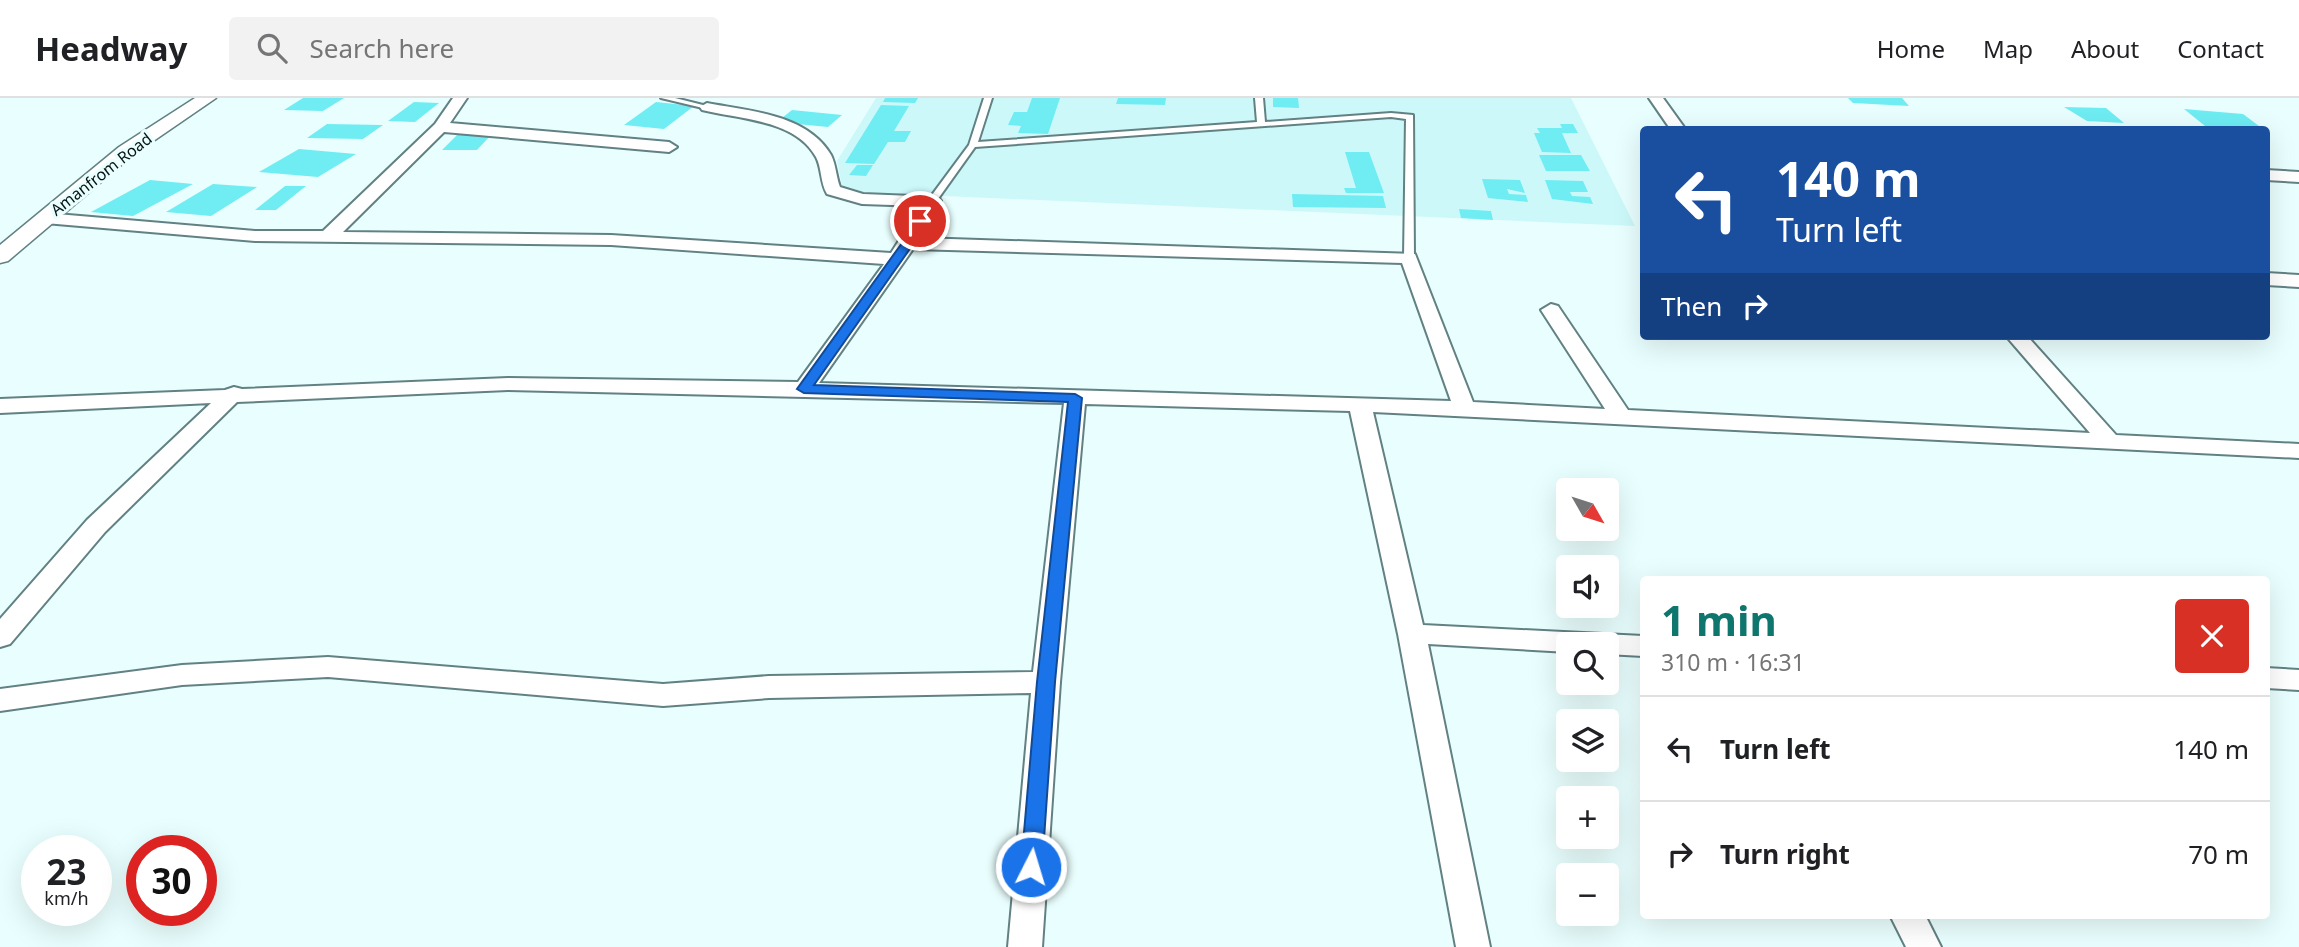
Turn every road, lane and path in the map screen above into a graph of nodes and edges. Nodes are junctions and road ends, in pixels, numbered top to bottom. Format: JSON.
{"nodes":[{"id":1,"x":207,"y":98,"type":"edge"},
{"id":2,"x":460,"y":98,"type":"edge"},
{"id":3,"x":665,"y":98,"type":"edge"},
{"id":4,"x":988,"y":98,"type":"edge"},
{"id":5,"x":1259,"y":98,"type":"edge"},
{"id":6,"x":1656,"y":98,"type":"edge"},
{"id":7,"x":707,"y":107,"type":"joint"},
{"id":8,"x":1261,"y":124,"type":"junction"},
{"id":9,"x":1676,"y":126,"type":"edge"},
{"id":10,"x":440,"y":127,"type":"junction"},
{"id":11,"x":973,"y":145,"type":"junction"},
{"id":12,"x":669,"y":147,"type":"dead end"},
{"id":13,"x":2270,"y":175,"type":"edge"},
{"id":14,"x":2299,"y":177,"type":"edge"},
{"id":15,"x":932,"y":201,"type":"junction"},
{"id":16,"x":45,"y":218,"type":"junction"},
{"id":17,"x":327,"y":237,"type":"junction"},
{"id":18,"x":908,"y":243,"type":"junction"},
{"id":19,"x":0,"y":256,"type":"edge"},
{"id":20,"x":1409,"y":258,"type":"junction"},
{"id":21,"x":895,"y":259,"type":"junction"},
{"id":22,"x":2270,"y":279,"type":"edge"},
{"id":23,"x":2299,"y":281,"type":"edge"},
{"id":24,"x":1551,"y":310,"type":"dead end"},
{"id":25,"x":2020,"y":340,"type":"edge"},
{"id":26,"x":804,"y":389,"type":"junction"},
{"id":27,"x":234,"y":393,"type":"junction"},
{"id":28,"x":1075,"y":398,"type":"junction"},
{"id":29,"x":1360,"y":405,"type":"junction"},
{"id":30,"x":0,"y":406,"type":"edge"},
{"id":31,"x":1464,"y":408,"type":"junction"},
{"id":32,"x":1620,"y":415,"type":"junction"},
{"id":33,"x":2108,"y":440,"type":"junction"},
{"id":34,"x":2299,"y":451,"type":"edge"},
{"id":35,"x":1412,"y":634,"type":"junction"},
{"id":36,"x":0,"y":637,"type":"edge"},
{"id":37,"x":1640,"y":646,"type":"edge"},
{"id":38,"x":2270,"y":678,"type":"edge"},
{"id":39,"x":2299,"y":680,"type":"edge"},
{"id":40,"x":1046,"y":682,"type":"junction"},
{"id":41,"x":0,"y":700,"type":"edge"},
{"id":42,"x":1909,"y":919,"type":"edge"},
{"id":43,"x":1025,"y":947,"type":"edge"},
{"id":44,"x":1473,"y":947,"type":"edge"},
{"id":45,"x":1924,"y":947,"type":"edge"}],
"edges":[{"from":1,"to":16,"type":"street","name":"Amanfrom Road"},
{"from":2,"to":10,"type":"street"},
{"from":3,"to":7,"type":"lane"},
{"from":4,"to":11,"type":"lane"},
{"from":5,"to":8,"type":"lane"},
{"from":6,"to":9,"type":"street"},
{"from":7,"to":15,"type":"street"},
{"from":8,"to":11,"type":"lane"},
{"from":8,"to":20,"type":"lane"},
{"from":10,"to":12,"type":"street"},
{"from":10,"to":17,"type":"street"},
{"from":11,"to":15,"type":"lane"},
{"from":13,"to":14,"type":"street"},
{"from":15,"to":18,"type":"street"},
{"from":16,"to":17,"type":"street"},
{"from":16,"to":19,"type":"street","name":"Amanfrom Road"},
{"from":17,"to":21,"type":"street"},
{"from":18,"to":20,"type":"street"},
{"from":18,"to":21,"type":"street"},
{"from":20,"to":31,"type":"street"},
{"from":21,"to":26,"type":"street"},
{"from":22,"to":23,"type":"street"},
{"from":24,"to":32,"type":"street"},
{"from":25,"to":33,"type":"street"},
{"from":26,"to":27,"type":"street"},
{"from":26,"to":28,"type":"street"},
{"from":27,"to":30,"type":"street"},
{"from":27,"to":36,"type":"street"},
{"from":28,"to":29,"type":"street"},
{"from":28,"to":40,"type":"street"},
{"from":29,"to":31,"type":"street"},
{"from":29,"to":35,"type":"street"},
{"from":31,"to":32,"type":"street"},
{"from":32,"to":33,"type":"street"},
{"from":33,"to":34,"type":"street"},
{"from":35,"to":37,"type":"street"},
{"from":35,"to":44,"type":"street"},
{"from":38,"to":39,"type":"street"},
{"from":40,"to":41,"type":"street"},
{"from":40,"to":43,"type":"street"},
{"from":42,"to":45,"type":"street"}]}
